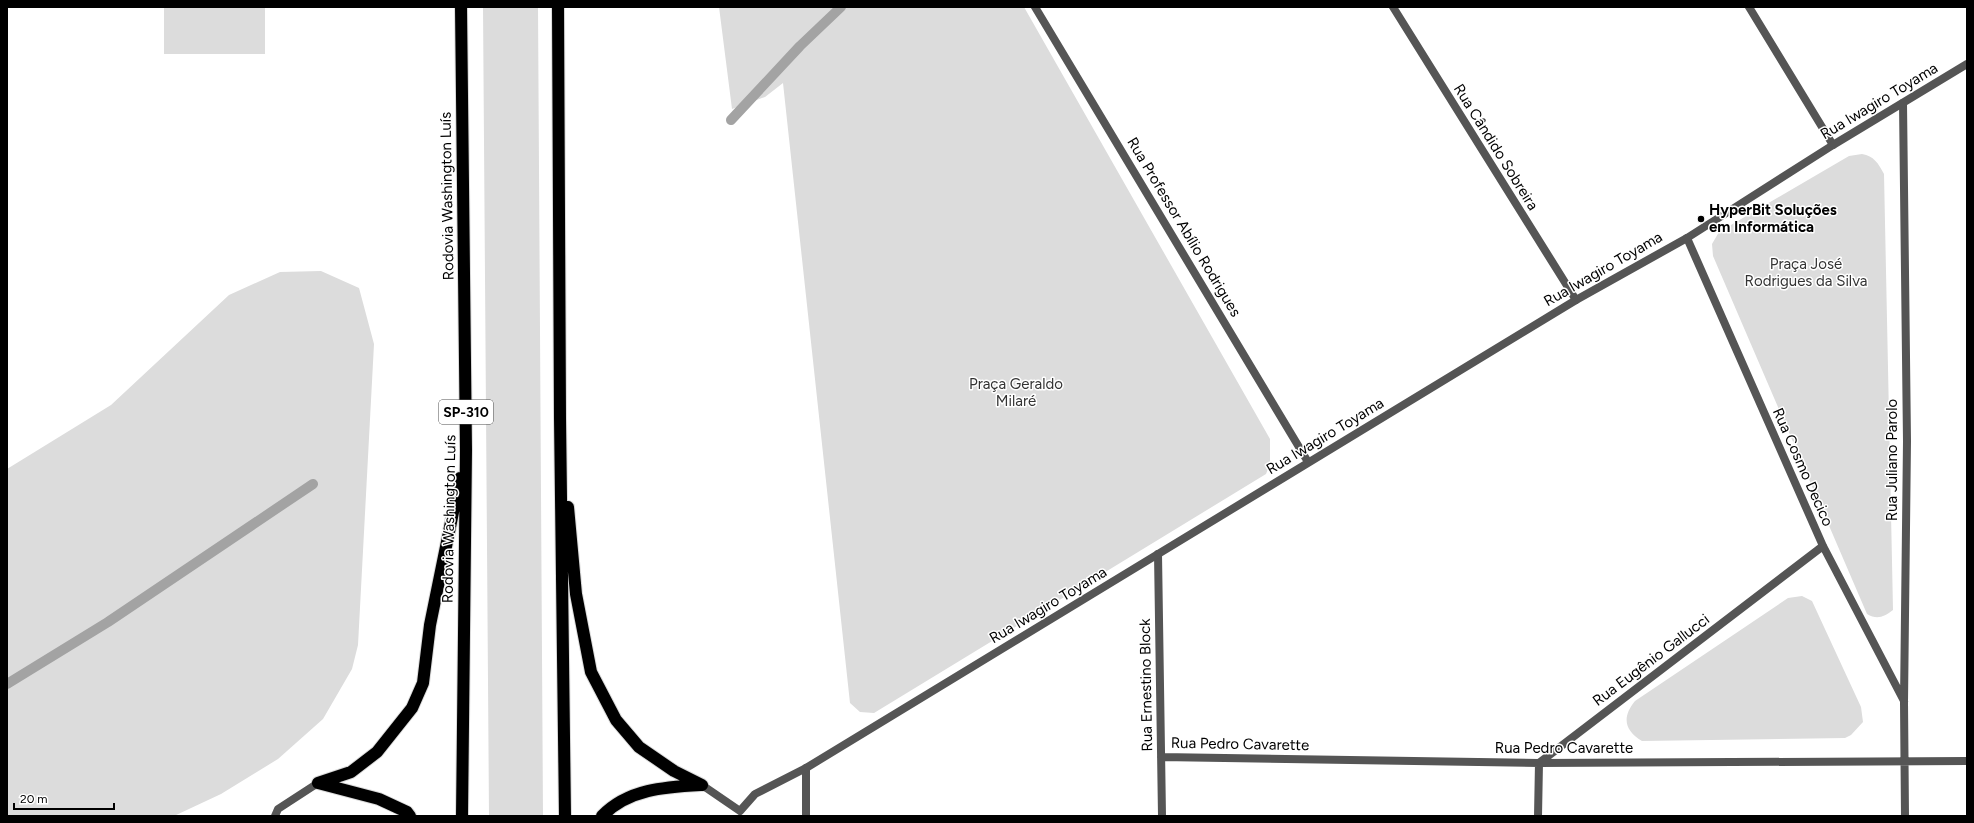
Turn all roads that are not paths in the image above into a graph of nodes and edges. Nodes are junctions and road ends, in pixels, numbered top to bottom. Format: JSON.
{"nodes":[{"id":1,"x":462,"y":7,"type":"edge"},
{"id":2,"x":558,"y":7,"type":"edge"},
{"id":3,"x":1035,"y":7,"type":"edge"},
{"id":4,"x":1393,"y":7,"type":"edge"},
{"id":5,"x":1749,"y":7,"type":"edge"},
{"id":6,"x":1967,"y":64,"type":"edge"},
{"id":7,"x":1903,"y":103,"type":"junction"},
{"id":8,"x":1833,"y":145,"type":"junction"},
{"id":9,"x":1687,"y":238,"type":"junction"},
{"id":10,"x":1576,"y":300,"type":"junction"},
{"id":11,"x":560,"y":418,"type":"junction"},
{"id":12,"x":466,"y":450,"type":"junction"},
{"id":13,"x":1308,"y":462,"type":"junction"},
{"id":14,"x":1823,"y":546,"type":"junction"},
{"id":15,"x":1158,"y":554,"type":"junction"},
{"id":16,"x":1904,"y":702,"type":"junction"},
{"id":17,"x":1161,"y":757,"type":"junction"},
{"id":18,"x":1905,"y":761,"type":"junction"},
{"id":19,"x":1967,"y":761,"type":"edge"},
{"id":20,"x":1539,"y":763,"type":"junction"},
{"id":21,"x":806,"y":768,"type":"junction"},
{"id":22,"x":318,"y":783,"type":"junction"},
{"id":23,"x":702,"y":785,"type":"junction"},
{"id":24,"x":741,"y":814,"type":"edge"},
{"id":25,"x":275,"y":816,"type":"edge"},
{"id":26,"x":410,"y":816,"type":"edge"},
{"id":27,"x":462,"y":816,"type":"edge"},
{"id":28,"x":565,"y":816,"type":"edge"},
{"id":29,"x":602,"y":816,"type":"edge"},
{"id":30,"x":806,"y":816,"type":"edge"},
{"id":31,"x":1162,"y":816,"type":"edge"},
{"id":32,"x":1538,"y":816,"type":"edge"},
{"id":33,"x":1905,"y":816,"type":"edge"}],
"edges":[{"from":1,"to":12,"type":"highway","name":"Rodovia Washington Luís","number":"SP-310"},
{"from":2,"to":11,"type":"highway"},
{"from":3,"to":13,"type":"street","name":"Rua Professor Abílio Rodrigues"},
{"from":4,"to":10,"type":"street","name":"Rua Cândido Sobreira"},
{"from":5,"to":8,"type":"street"},
{"from":6,"to":7,"type":"street","name":"Rua Iwagiro Toyama"},
{"from":7,"to":8,"type":"street","name":"Rua Iwagiro Toyama"},
{"from":7,"to":16,"type":"street","name":"Rua Juliano Parolo"},
{"from":8,"to":9,"type":"street","name":"Rua Iwagiro Toyama"},
{"from":9,"to":10,"type":"street","name":"Rua Iwagiro Toyama"},
{"from":9,"to":14,"type":"street","name":"Rua Cosmo Decico"},
{"from":10,"to":13,"type":"street","name":"Rua Iwagiro Toyama"},
{"from":11,"to":23,"type":"highway"},
{"from":11,"to":28,"type":"highway"},
{"from":12,"to":22,"type":"highway"},
{"from":12,"to":27,"type":"highway","name":"Rodovia Washington Luís","number":"SP-310"},
{"from":13,"to":15,"type":"street","name":"Rua Iwagiro Toyama"},
{"from":14,"to":16,"type":"street","name":"Rua Cosmo Decico"},
{"from":14,"to":20,"type":"street","name":"Rua Eugênio Gallucci"},
{"from":15,"to":17,"type":"street","name":"Rua Ernestino Block"},
{"from":15,"to":21,"type":"street","name":"Rua Iwagiro Toyama"},
{"from":16,"to":18,"type":"street","name":"Rua Juliano Parolo"},
{"from":17,"to":20,"type":"street","name":"Rua Pedro Cavarette"},
{"from":17,"to":31,"type":"street","name":"Rua Ernestino Block"},
{"from":18,"to":19,"type":"street","name":"Rua Pedro Cavarette"},
{"from":18,"to":20,"type":"street","name":"Rua Pedro Cavarette"},
{"from":18,"to":33,"type":"street","name":"Rua Juliano Parolo"},
{"from":20,"to":32,"type":"street"},
{"from":21,"to":24,"type":"street","name":"Rua Iwagiro Toyama"},
{"from":21,"to":30,"type":"street"},
{"from":22,"to":25,"type":"street"},
{"from":22,"to":26,"type":"highway"},
{"from":23,"to":24,"type":"street","name":"Rua Iwagiro Toyama"},
{"from":23,"to":29,"type":"highway"}]}
